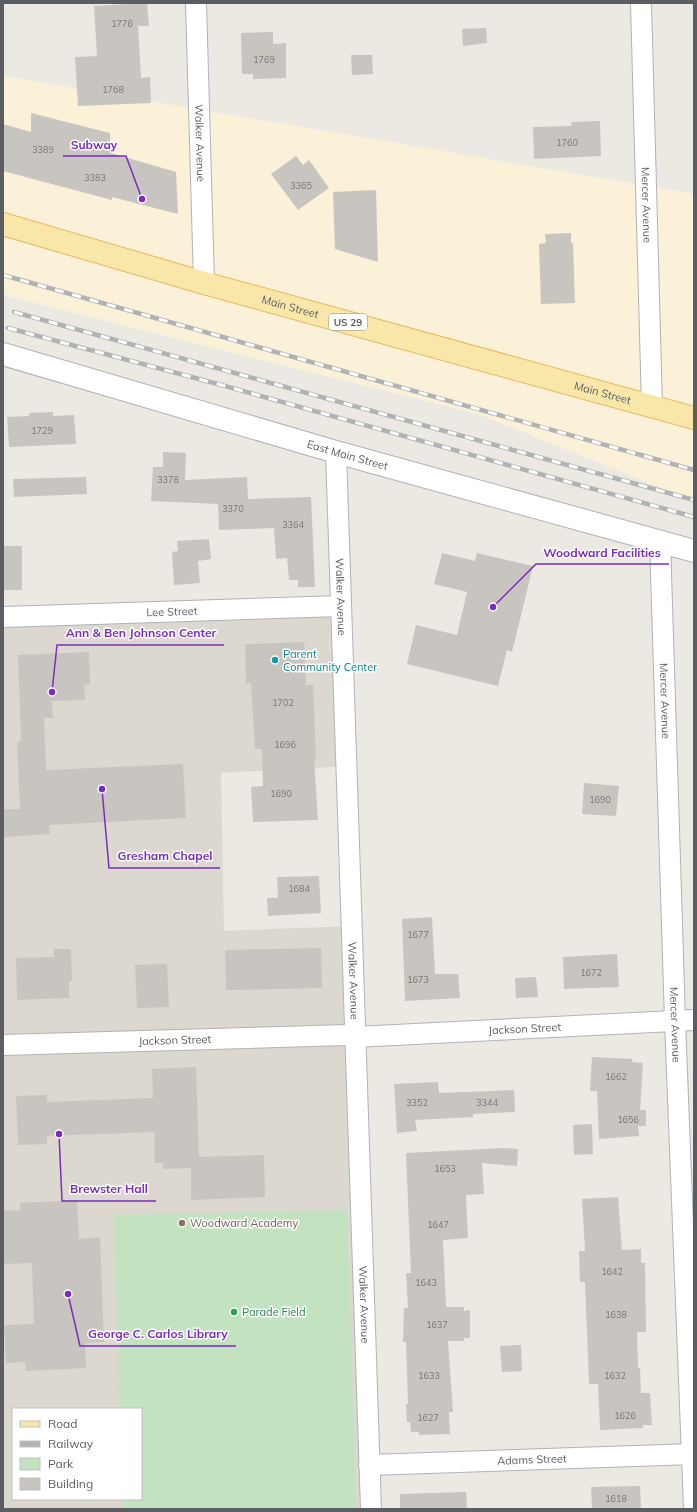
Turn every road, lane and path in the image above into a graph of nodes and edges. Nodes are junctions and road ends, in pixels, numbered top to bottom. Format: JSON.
{"nodes":[{"id":1,"x":196,"y":3,"type":"edge"},
{"id":2,"x":208,"y":3,"type":"edge"},
{"id":3,"x":641,"y":3,"type":"edge"},
{"id":4,"x":3,"y":224,"type":"edge"},
{"id":5,"x":204,"y":283,"type":"junction"},
{"id":6,"x":3,"y":354,"type":"edge"},
{"id":7,"x":652,"y":407,"type":"junction"},
{"id":8,"x":694,"y":418,"type":"edge"},
{"id":9,"x":336,"y":452,"type":"junction"},
{"id":10,"x":660,"y":541,"type":"junction"},
{"id":11,"x":694,"y":551,"type":"edge"},
{"id":12,"x":341,"y":606,"type":"junction"},
{"id":13,"x":3,"y":617,"type":"edge"},
{"id":14,"x":685,"y":1021,"type":"edge"},
{"id":15,"x":351,"y":1036,"type":"junction"},
{"id":16,"x":3,"y":1046,"type":"edge"},
{"id":17,"x":693,"y":1454,"type":"edge"},
{"id":18,"x":369,"y":1465,"type":"junction"},
{"id":19,"x":694,"y":1508,"type":"edge"},
{"id":20,"x":371,"y":1509,"type":"edge"}],
"edges":[{"from":1,"to":2,"type":"street"},
{"from":1,"to":5,"type":"street","name":"Walker Avenue"},
{"from":3,"to":7,"type":"street","name":"Mercer Avenue"},
{"from":4,"to":5,"type":"main road","name":"Main Street","number":"US 29"},
{"from":5,"to":7,"type":"main road","name":"Main Street","number":"US 29"},
{"from":6,"to":9,"type":"street","name":"East Main Street"},
{"from":7,"to":8,"type":"main road","name":"Main Street","number":"US 29"},
{"from":9,"to":10,"type":"street","name":"East Main Street"},
{"from":9,"to":12,"type":"street","name":"Walker Avenue"},
{"from":10,"to":11,"type":"street","name":"East Main Street"},
{"from":10,"to":14,"type":"street","name":"Mercer Avenue"},
{"from":12,"to":13,"type":"street","name":"Lee Street"},
{"from":12,"to":15,"type":"street","name":"Walker Avenue"},
{"from":14,"to":15,"type":"street","name":"Jackson Street"},
{"from":14,"to":17,"type":"street","name":"Mercer Avenue"},
{"from":15,"to":16,"type":"street","name":"Jackson Street"},
{"from":15,"to":18,"type":"street","name":"Walker Avenue"},
{"from":17,"to":18,"type":"street","name":"Adams Street"},
{"from":17,"to":19,"type":"street","name":"Mercer Avenue"},
{"from":18,"to":20,"type":"street","name":"Walker Avenue"}]}
